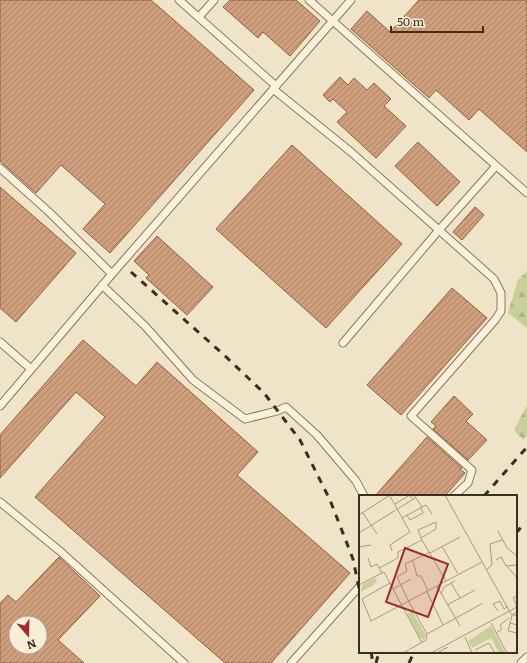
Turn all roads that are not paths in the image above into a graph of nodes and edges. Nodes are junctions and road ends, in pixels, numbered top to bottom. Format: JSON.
{"nodes":[{"id":1,"x":179,"y":0,"type":"edge"},
{"id":2,"x":214,"y":0,"type":"edge"},
{"id":3,"x":310,"y":0,"type":"edge"},
{"id":4,"x":351,"y":0,"type":"edge"},
{"id":5,"x":198,"y":17,"type":"junction"},
{"id":6,"x":332,"y":21,"type":"junction"},
{"id":7,"x":274,"y":88,"type":"junction"},
{"id":8,"x":496,"y":166,"type":"junction"},
{"id":9,"x":0,"y":168,"type":"edge"},
{"id":10,"x":527,"y":193,"type":"edge"},
{"id":11,"x":439,"y":230,"type":"junction"},
{"id":12,"x":112,"y":274,"type":"junction"},
{"id":13,"x":102,"y":285,"type":"junction"},
{"id":14,"x":0,"y":342,"type":"edge"},
{"id":15,"x":343,"y":343,"type":"dead end"},
{"id":16,"x":31,"y":369,"type":"junction"},
{"id":17,"x":0,"y":406,"type":"edge"},
{"id":18,"x":363,"y":495,"type":"edge"},
{"id":19,"x":455,"y":495,"type":"edge"},
{"id":20,"x":0,"y":502,"type":"edge"},
{"id":21,"x":359,"y":587,"type":"edge"},
{"id":22,"x":527,"y":657,"type":"edge"},
{"id":23,"x":184,"y":663,"type":"edge"},
{"id":24,"x":292,"y":663,"type":"edge"},
{"id":25,"x":521,"y":663,"type":"edge"}],
"edges":[{"from":1,"to":5,"type":"lane"},
{"from":2,"to":5,"type":"lane"},
{"from":3,"to":6,"type":"lane"},
{"from":4,"to":6,"type":"lane"},
{"from":5,"to":7,"type":"lane"},
{"from":6,"to":7,"type":"lane"},
{"from":6,"to":8,"type":"lane"},
{"from":7,"to":11,"type":"lane"},
{"from":7,"to":12,"type":"lane"},
{"from":8,"to":10,"type":"lane"},
{"from":8,"to":11,"type":"lane"},
{"from":9,"to":12,"type":"lane"},
{"from":11,"to":15,"type":"lane"},
{"from":11,"to":19,"type":"lane"},
{"from":12,"to":13,"type":"lane"},
{"from":13,"to":16,"type":"lane"},
{"from":13,"to":18,"type":"lane"},
{"from":14,"to":16,"type":"lane"},
{"from":16,"to":17,"type":"lane"},
{"from":20,"to":23,"type":"lane"},
{"from":21,"to":24,"type":"lane"},
{"from":22,"to":25,"type":"lane"}]}
